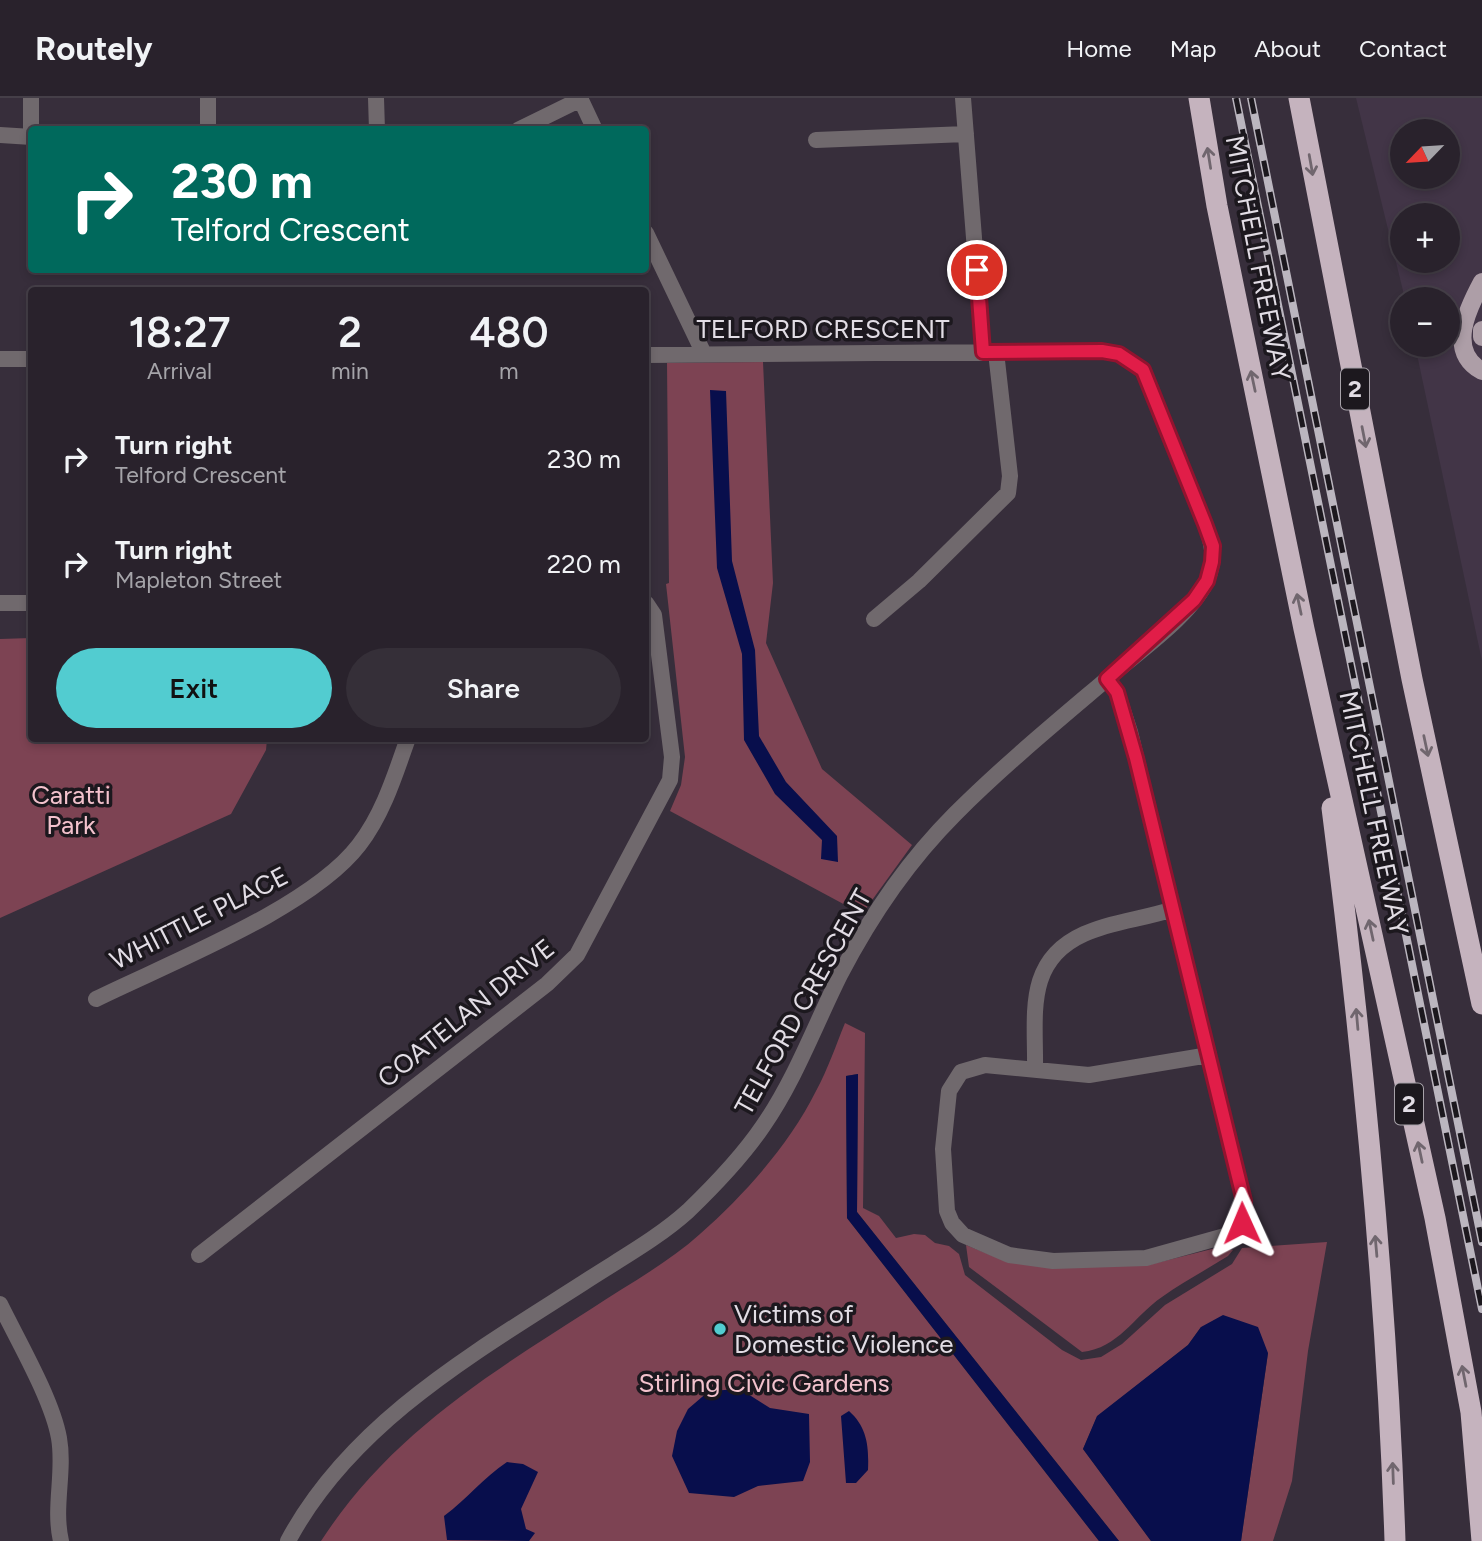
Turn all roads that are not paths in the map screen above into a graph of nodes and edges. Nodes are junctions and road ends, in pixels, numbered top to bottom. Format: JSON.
{"nodes":[{"id":1,"x":31,"y":98,"type":"edge"},
{"id":2,"x":208,"y":98,"type":"edge"},
{"id":3,"x":376,"y":98,"type":"edge"},
{"id":4,"x":580,"y":98,"type":"edge"},
{"id":5,"x":963,"y":98,"type":"edge"},
{"id":6,"x":1199,"y":98,"type":"edge"},
{"id":7,"x":1299,"y":98,"type":"edge"},
{"id":8,"x":31,"y":126,"type":"edge"},
{"id":9,"x":208,"y":126,"type":"edge"},
{"id":10,"x":377,"y":126,"type":"edge"},
{"id":11,"x":526,"y":126,"type":"edge"},
{"id":12,"x":594,"y":126,"type":"edge"},
{"id":13,"x":966,"y":134,"type":"junction"},
{"id":14,"x":0,"y":135,"type":"edge"},
{"id":15,"x":28,"y":137,"type":"edge"},
{"id":16,"x":816,"y":140,"type":"dead end"},
{"id":17,"x":649,"y":239,"type":"edge"},
{"id":18,"x":1482,"y":282,"type":"edge"},
{"id":19,"x":1482,"y":330,"type":"edge"},
{"id":20,"x":1482,"y":337,"type":"edge"},
{"id":21,"x":990,"y":352,"type":"junction"},
{"id":22,"x":704,"y":354,"type":"junction"},
{"id":23,"x":649,"y":355,"type":"edge"},
{"id":24,"x":0,"y":359,"type":"edge"},
{"id":25,"x":28,"y":359,"type":"edge"},
{"id":26,"x":1482,"y":371,"type":"edge"},
{"id":27,"x":0,"y":603,"type":"edge"},
{"id":28,"x":28,"y":603,"type":"edge"},
{"id":29,"x":650,"y":609,"type":"edge"},
{"id":30,"x":874,"y":619,"type":"dead end"},
{"id":31,"x":1314,"y":670,"type":"junction"},
{"id":32,"x":1107,"y":679,"type":"junction"},
{"id":33,"x":407,"y":742,"type":"edge"},
{"id":34,"x":1173,"y":909,"type":"junction"},
{"id":35,"x":96,"y":999,"type":"dead end"},
{"id":36,"x":1482,"y":1004,"type":"edge"},
{"id":37,"x":1209,"y":1055,"type":"junction"},
{"id":38,"x":1035,"y":1070,"type":"junction"},
{"id":39,"x":199,"y":1255,"type":"dead end"},
{"id":40,"x":0,"y":1304,"type":"edge"},
{"id":41,"x":61,"y":1541,"type":"edge"},
{"id":42,"x":288,"y":1541,"type":"edge"},
{"id":43,"x":1395,"y":1541,"type":"edge"},
{"id":44,"x":1482,"y":1541,"type":"edge"}],
"edges":[{"from":1,"to":8,"type":"street"},
{"from":2,"to":9,"type":"street"},
{"from":3,"to":10,"type":"street"},
{"from":4,"to":11,"type":"street"},
{"from":4,"to":12,"type":"street"},
{"from":5,"to":13,"type":"street"},
{"from":31,"to":6,"type":"highway","name":"MITCHELL FREEWAY","number":"2","one_way":true},
{"from":7,"to":36,"type":"highway","number":"2","one_way":true},
{"from":13,"to":16,"type":"street"},
{"from":13,"to":21,"type":"street"},
{"from":14,"to":15,"type":"street"},
{"from":17,"to":22,"type":"street"},
{"from":18,"to":26,"type":"main road"},
{"from":19,"to":20,"type":"main road"},
{"from":21,"to":22,"type":"street","name":"TELFORD CRESCENT"},
{"from":21,"to":30,"type":"street"},
{"from":21,"to":32,"type":"street","name":"TELFORD CRESCENT"},
{"from":22,"to":23,"type":"street","name":"TELFORD CRESCENT"},
{"from":24,"to":25,"type":"street"},
{"from":27,"to":28,"type":"street"},
{"from":29,"to":39,"type":"street","name":"COATELAN DRIVE"},
{"from":43,"to":31,"type":"highway","one_way":true},
{"from":44,"to":31,"type":"highway","name":"MITCHELL FREEWAY","number":"2","one_way":true},
{"from":32,"to":34,"type":"street"},
{"from":32,"to":42,"type":"street","name":"TELFORD CRESCENT"},
{"from":33,"to":35,"type":"street","name":"WHITTLE PLACE"},
{"from":34,"to":37,"type":"street"},
{"from":34,"to":38,"type":"street"},
{"from":37,"to":38,"type":"street"},
{"from":37,"to":38,"type":"street"},
{"from":40,"to":41,"type":"street"}]}
